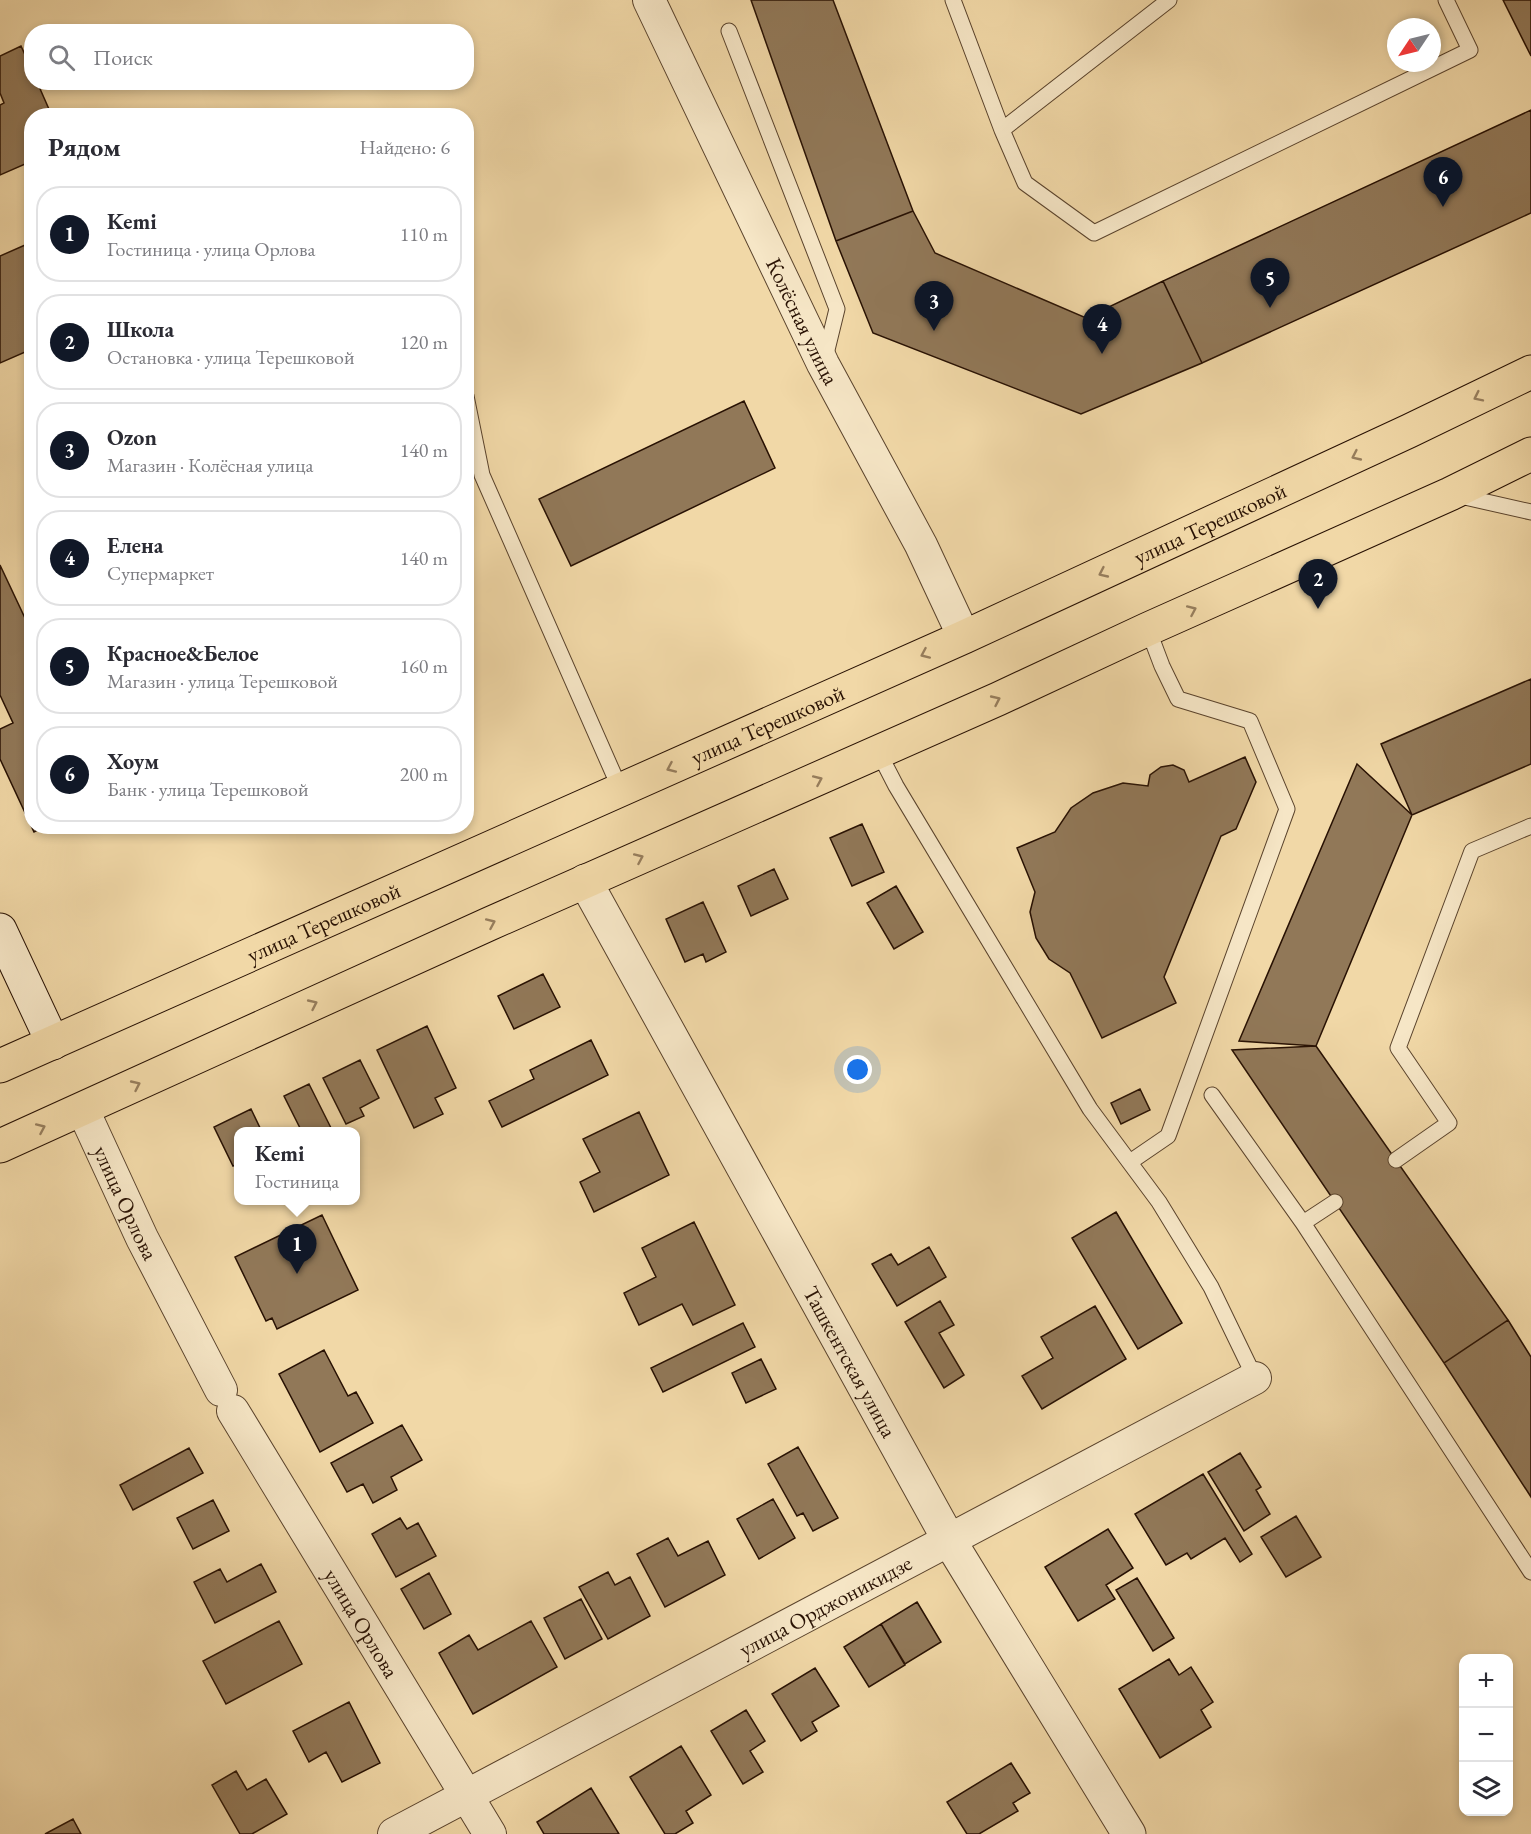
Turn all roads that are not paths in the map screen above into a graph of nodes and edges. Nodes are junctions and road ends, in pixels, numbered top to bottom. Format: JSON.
{"nodes":[{"id":1,"x":650,"y":0,"type":"edge"},
{"id":2,"x":953,"y":0,"type":"edge"},
{"id":3,"x":1169,"y":0,"type":"edge"},
{"id":4,"x":1446,"y":0,"type":"edge"},
{"id":5,"x":729,"y":31,"type":"dead end"},
{"id":6,"x":1002,"y":130,"type":"junction"},
{"id":7,"x":823,"y":364,"type":"junction"},
{"id":8,"x":1531,"y":372,"type":"edge"},
{"id":9,"x":474,"y":436,"type":"edge"},
{"id":10,"x":1531,"y":454,"type":"edge"},
{"id":11,"x":1450,"y":494,"type":"junction"},
{"id":12,"x":1531,"y":512,"type":"edge"},
{"id":13,"x":1148,"y":629,"type":"junction"},
{"id":14,"x":964,"y":637,"type":"junction"},
{"id":15,"x":879,"y":753,"type":"junction"},
{"id":16,"x":621,"y":791,"type":"junction"},
{"id":17,"x":1531,"y":826,"type":"edge"},
{"id":18,"x":585,"y":881,"type":"junction"},
{"id":19,"x":0,"y":930,"type":"edge"},
{"id":20,"x":53,"y":1043,"type":"junction"},
{"id":21,"x":0,"y":1066,"type":"edge"},
{"id":22,"x":1212,"y":1095,"type":"dead end"},
{"id":23,"x":83,"y":1110,"type":"junction"},
{"id":24,"x":0,"y":1146,"type":"edge"},
{"id":25,"x":1396,"y":1160,"type":"dead end"},
{"id":26,"x":1130,"y":1162,"type":"junction"},
{"id":27,"x":1335,"y":1202,"type":"dead end"},
{"id":28,"x":1303,"y":1223,"type":"junction"},
{"id":29,"x":1255,"y":1378,"type":"joint"},
{"id":30,"x":949,"y":1540,"type":"junction"},
{"id":31,"x":1531,"y":1572,"type":"edge"},
{"id":32,"x":466,"y":1796,"type":"junction"},
{"id":33,"x":394,"y":1834,"type":"edge"},
{"id":34,"x":490,"y":1834,"type":"edge"},
{"id":35,"x":1129,"y":1834,"type":"edge"}],
"edges":[{"from":1,"to":7,"type":"street","name":"Колёсная улица"},
{"from":2,"to":6,"type":"lane"},
{"from":3,"to":6,"type":"lane"},
{"from":4,"to":6,"type":"lane"},
{"from":5,"to":7,"type":"lane"},
{"from":7,"to":14,"type":"street","name":"Колёсная улица"},
{"from":8,"to":14,"type":"main road","name":"улица Терешковой","one_way":true},
{"from":9,"to":16,"type":"lane"},
{"from":10,"to":11,"type":"main road"},
{"from":11,"to":12,"type":"lane"},
{"from":13,"to":11,"type":"main road","one_way":true},
{"from":15,"to":13,"type":"main road","one_way":true},
{"from":13,"to":26,"type":"lane"},
{"from":14,"to":16,"type":"main road","name":"улица Терешковой","one_way":true},
{"from":18,"to":15,"type":"main road","one_way":true},
{"from":15,"to":26,"type":"lane"},
{"from":16,"to":20,"type":"main road","name":"улица Терешковой"},
{"from":17,"to":25,"type":"lane"},
{"from":23,"to":18,"type":"main road","one_way":true},
{"from":18,"to":30,"type":"street","name":"Ташкентская улица"},
{"from":19,"to":20,"type":"street"},
{"from":20,"to":21,"type":"main road","name":"улица Терешковой"},
{"from":22,"to":28,"type":"lane"},
{"from":24,"to":23,"type":"main road","one_way":true},
{"from":23,"to":32,"type":"street","name":"улица Орлова"},
{"from":26,"to":29,"type":"lane"},
{"from":27,"to":28,"type":"lane"},
{"from":28,"to":31,"type":"lane"},
{"from":29,"to":30,"type":"street","name":"улица Орджоникидзе"},
{"from":30,"to":32,"type":"street","name":"улица Орджоникидзе"},
{"from":30,"to":35,"type":"street","name":"Ташкентская улица"},
{"from":32,"to":33,"type":"street","name":"улица Орджоникидзе"},
{"from":32,"to":34,"type":"street","name":"улица Орлова"}]}
